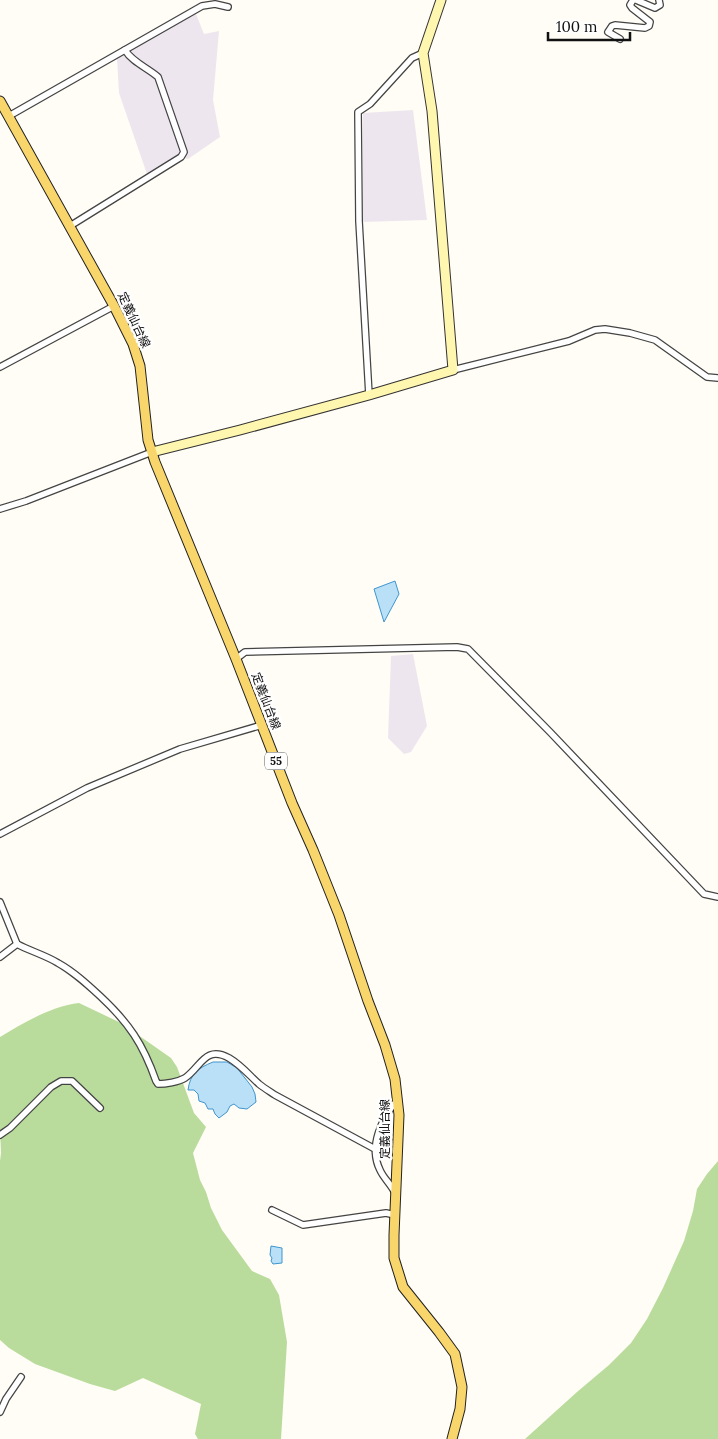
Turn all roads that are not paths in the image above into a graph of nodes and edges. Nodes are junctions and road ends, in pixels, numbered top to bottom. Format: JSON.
{"nodes":[{"id":1,"x":441,"y":0,"type":"edge"},
{"id":2,"x":634,"y":0,"type":"edge"},
{"id":3,"x":659,"y":0,"type":"edge"},
{"id":4,"x":228,"y":7,"type":"dead end"},
{"id":5,"x":620,"y":39,"type":"dead end"},
{"id":6,"x":125,"y":50,"type":"junction"},
{"id":7,"x":423,"y":53,"type":"junction"},
{"id":8,"x":0,"y":101,"type":"edge"},
{"id":9,"x":8,"y":116,"type":"junction"},
{"id":10,"x":70,"y":226,"type":"junction"},
{"id":11,"x":114,"y":306,"type":"junction"},
{"id":12,"x":0,"y":367,"type":"edge"},
{"id":13,"x":453,"y":370,"type":"junction"},
{"id":14,"x":718,"y":378,"type":"edge"},
{"id":15,"x":369,"y":395,"type":"junction"},
{"id":16,"x":152,"y":452,"type":"junction"},
{"id":17,"x":0,"y":509,"type":"edge"},
{"id":18,"x":236,"y":659,"type":"junction"},
{"id":19,"x":262,"y":725,"type":"junction"},
{"id":20,"x":0,"y":834,"type":"edge"},
{"id":21,"x":718,"y":897,"type":"edge"},
{"id":22,"x":0,"y":902,"type":"edge"},
{"id":23,"x":17,"y":944,"type":"junction"},
{"id":24,"x":0,"y":957,"type":"edge"},
{"id":25,"x":398,"y":1098,"type":"junction"},
{"id":26,"x":100,"y":1108,"type":"dead end"},
{"id":27,"x":0,"y":1136,"type":"edge"},
{"id":28,"x":374,"y":1149,"type":"junction"},
{"id":29,"x":396,"y":1194,"type":"junction"},
{"id":30,"x":272,"y":1210,"type":"dead end"},
{"id":31,"x":395,"y":1215,"type":"junction"},
{"id":32,"x":21,"y":1377,"type":"dead end"},
{"id":33,"x":0,"y":1412,"type":"edge"},
{"id":34,"x":452,"y":1439,"type":"edge"}],
"edges":[{"from":1,"to":7,"type":"street"},
{"from":2,"to":3,"type":"street"},
{"from":2,"to":5,"type":"street"},
{"from":4,"to":6,"type":"street"},
{"from":6,"to":9,"type":"street"},
{"from":6,"to":10,"type":"street"},
{"from":7,"to":13,"type":"street"},
{"from":7,"to":15,"type":"street"},
{"from":8,"to":9,"type":"main road","name":"定義仙台線","number":"55"},
{"from":9,"to":10,"type":"main road","name":"定義仙台線","number":"55"},
{"from":10,"to":11,"type":"main road","name":"定義仙台線","number":"55"},
{"from":11,"to":12,"type":"street"},
{"from":11,"to":16,"type":"main road","name":"定義仙台線","number":"55"},
{"from":13,"to":14,"type":"street"},
{"from":13,"to":15,"type":"street"},
{"from":15,"to":16,"type":"street"},
{"from":16,"to":17,"type":"street"},
{"from":16,"to":18,"type":"main road","name":"定義仙台線","number":"55"},
{"from":18,"to":19,"type":"main road","name":"定義仙台線","number":"55"},
{"from":18,"to":21,"type":"street"},
{"from":19,"to":20,"type":"street"},
{"from":19,"to":25,"type":"main road","name":"定義仙台線","number":"55"},
{"from":22,"to":23,"type":"street"},
{"from":23,"to":24,"type":"street"},
{"from":23,"to":28,"type":"street"},
{"from":25,"to":28,"type":"street"},
{"from":25,"to":29,"type":"main road","name":"定義仙台線","number":"55"},
{"from":26,"to":27,"type":"street"},
{"from":28,"to":29,"type":"street"},
{"from":29,"to":31,"type":"main road","name":"定義仙台線","number":"55"},
{"from":30,"to":31,"type":"street"},
{"from":31,"to":34,"type":"main road","name":"定義仙台線","number":"55"},
{"from":32,"to":33,"type":"street"}]}
